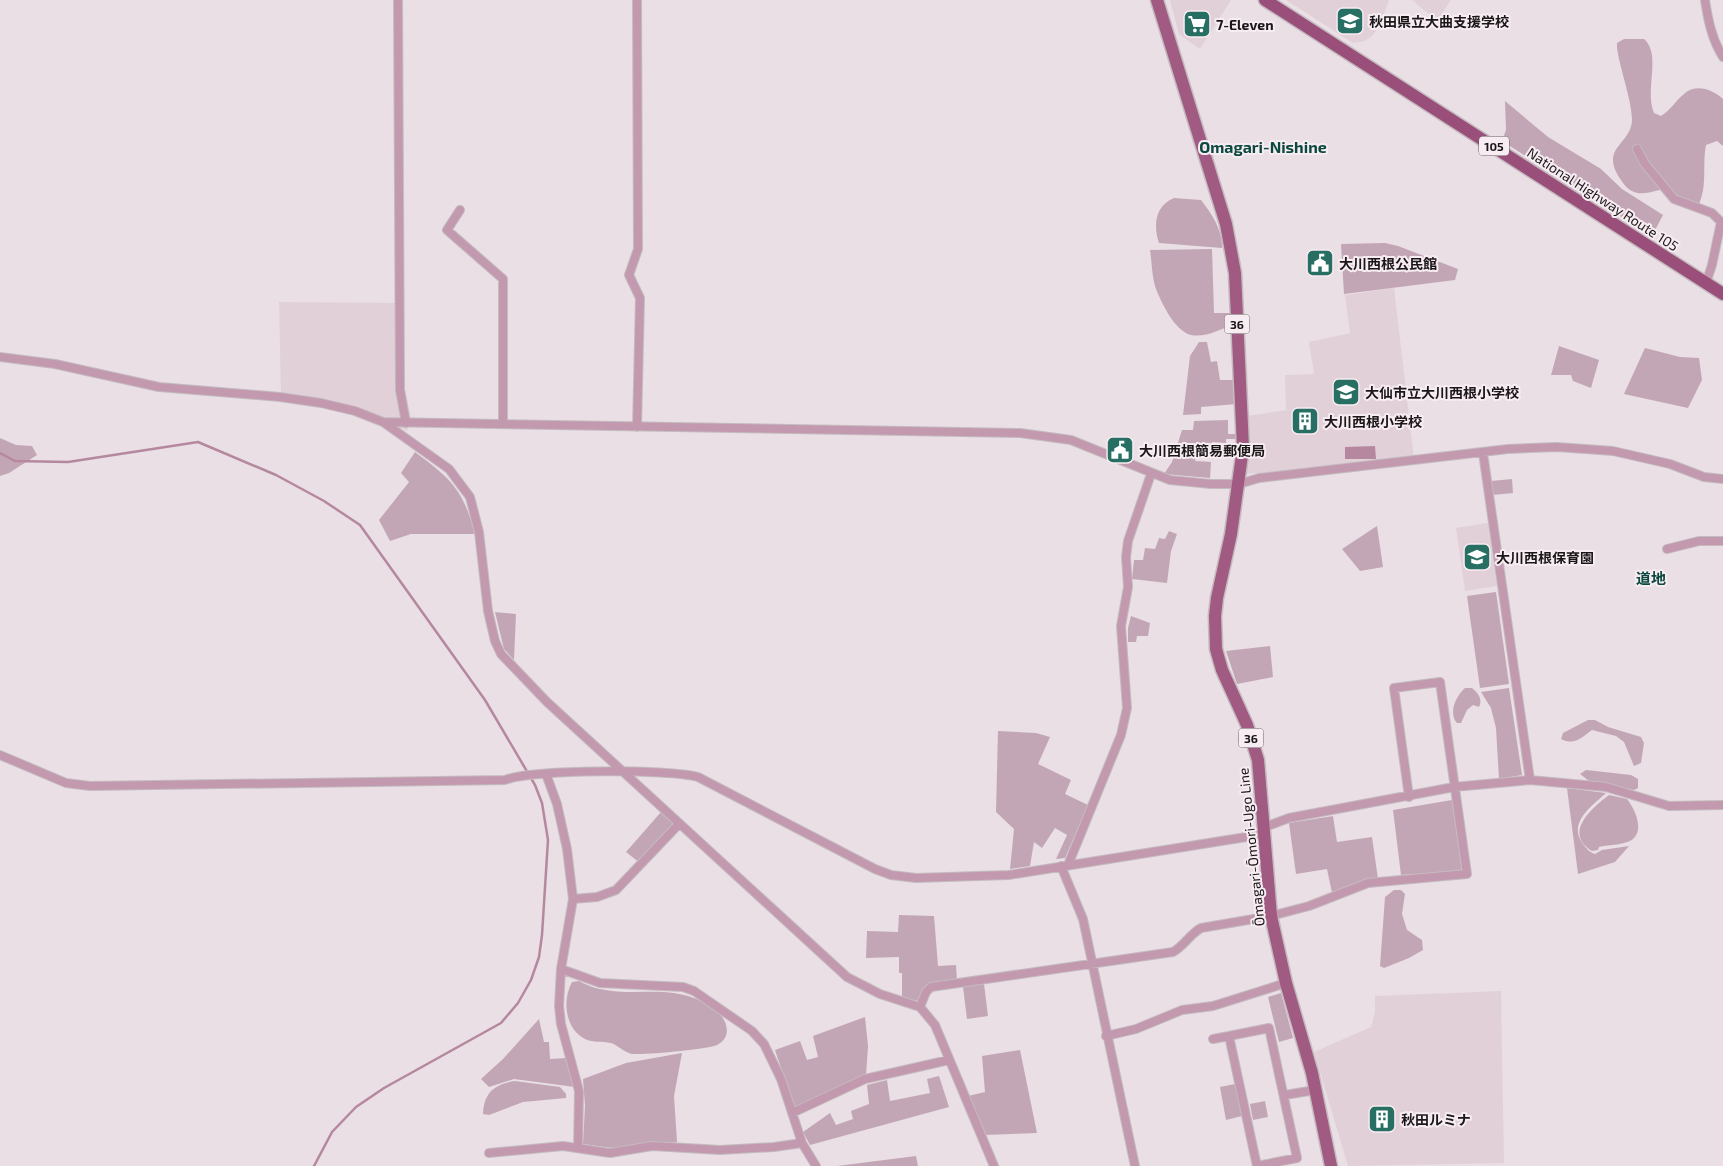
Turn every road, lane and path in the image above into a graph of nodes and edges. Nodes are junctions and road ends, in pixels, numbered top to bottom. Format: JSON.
{"nodes":[{"id":1,"x":398,"y":0,"type":"edge"},
{"id":2,"x":637,"y":0,"type":"edge"},
{"id":3,"x":1157,"y":0,"type":"edge"},
{"id":4,"x":1265,"y":0,"type":"edge"},
{"id":5,"x":1705,"y":0,"type":"edge"},
{"id":6,"x":1723,"y":57,"type":"edge"},
{"id":7,"x":1637,"y":149,"type":"dead end"},
{"id":8,"x":460,"y":210,"type":"dead end"},
{"id":9,"x":1722,"y":223,"type":"edge"},
{"id":10,"x":1706,"y":283,"type":"junction"},
{"id":11,"x":1723,"y":294,"type":"edge"},
{"id":12,"x":0,"y":357,"type":"edge"},
{"id":13,"x":383,"y":422,"type":"junction"},
{"id":14,"x":406,"y":422,"type":"junction"},
{"id":15,"x":504,"y":423,"type":"junction"},
{"id":16,"x":637,"y":427,"type":"junction"},
{"id":17,"x":1483,"y":454,"type":"junction"},
{"id":18,"x":1151,"y":474,"type":"junction"},
{"id":19,"x":1723,"y":478,"type":"edge"},
{"id":20,"x":1240,"y":484,"type":"junction"},
{"id":21,"x":1723,"y":541,"type":"edge"},
{"id":22,"x":1667,"y":549,"type":"dead end"},
{"id":23,"x":0,"y":755,"type":"edge"},
{"id":24,"x":624,"y":772,"type":"junction"},
{"id":25,"x":546,"y":774,"type":"junction"},
{"id":26,"x":1530,"y":780,"type":"junction"},
{"id":27,"x":1454,"y":787,"type":"junction"},
{"id":28,"x":1409,"y":797,"type":"junction"},
{"id":29,"x":1723,"y":805,"type":"edge"},
{"id":30,"x":680,"y":824,"type":"junction"},
{"id":31,"x":1265,"y":830,"type":"junction"},
{"id":32,"x":1065,"y":866,"type":"junction"},
{"id":33,"x":573,"y":899,"type":"junction"},
{"id":34,"x":1271,"y":916,"type":"junction"},
{"id":35,"x":1092,"y":965,"type":"junction"},
{"id":36,"x":561,"y":969,"type":"junction"},
{"id":37,"x":1286,"y":983,"type":"junction"},
{"id":38,"x":920,"y":1007,"type":"junction"},
{"id":39,"x":1106,"y":1036,"type":"junction"},
{"id":40,"x":1229,"y":1036,"type":"junction"},
{"id":41,"x":1213,"y":1039,"type":"dead end"},
{"id":42,"x":949,"y":1060,"type":"junction"},
{"id":43,"x":1315,"y":1090,"type":"junction"},
{"id":44,"x":1285,"y":1095,"type":"junction"},
{"id":45,"x":792,"y":1113,"type":"junction"},
{"id":46,"x":802,"y":1143,"type":"junction"},
{"id":47,"x":578,"y":1148,"type":"junction"},
{"id":48,"x":489,"y":1153,"type":"dead end"},
{"id":49,"x":816,"y":1166,"type":"edge"},
{"id":50,"x":994,"y":1166,"type":"edge"},
{"id":51,"x":1135,"y":1166,"type":"edge"},
{"id":52,"x":1257,"y":1166,"type":"edge"},
{"id":53,"x":1331,"y":1166,"type":"edge"}],
"edges":[{"from":1,"to":14,"type":"street"},
{"from":2,"to":16,"type":"street"},
{"from":3,"to":20,"type":"main road","name":"Ōmagari-Ōmori-Ugo Line","number":"36"},
{"from":4,"to":10,"type":"highway","name":"National Highway Route 105","number":"105"},
{"from":5,"to":6,"type":"street"},
{"from":7,"to":9,"type":"street"},
{"from":8,"to":15,"type":"street"},
{"from":9,"to":10,"type":"street"},
{"from":10,"to":11,"type":"highway","name":"National Highway Route 105","number":"105"},
{"from":12,"to":13,"type":"street"},
{"from":13,"to":14,"type":"street"},
{"from":13,"to":24,"type":"street"},
{"from":14,"to":15,"type":"street"},
{"from":15,"to":16,"type":"street"},
{"from":16,"to":18,"type":"street"},
{"from":17,"to":19,"type":"street"},
{"from":17,"to":20,"type":"street"},
{"from":17,"to":26,"type":"street"},
{"from":18,"to":20,"type":"street"},
{"from":18,"to":32,"type":"street"},
{"from":20,"to":31,"type":"main road","name":"Ōmagari-Ōmori-Ugo Line","number":"36"},
{"from":21,"to":22,"type":"street"},
{"from":23,"to":25,"type":"street"},
{"from":24,"to":25,"type":"street"},
{"from":24,"to":30,"type":"street"},
{"from":24,"to":32,"type":"street"},
{"from":25,"to":33,"type":"street"},
{"from":26,"to":27,"type":"street"},
{"from":26,"to":29,"type":"street"},
{"from":27,"to":28,"type":"street"},
{"from":27,"to":28,"type":"street"},
{"from":27,"to":34,"type":"street"},
{"from":28,"to":31,"type":"street"},
{"from":30,"to":33,"type":"street"},
{"from":30,"to":38,"type":"street"},
{"from":31,"to":32,"type":"street"},
{"from":31,"to":34,"type":"main road","name":"Ōmagari-Ōmori-Ugo Line","number":"36"},
{"from":32,"to":35,"type":"street"},
{"from":33,"to":36,"type":"street"},
{"from":34,"to":35,"type":"street"},
{"from":34,"to":37,"type":"main road","name":"Ōmagari-Ōmori-Ugo Line","number":"36"},
{"from":35,"to":38,"type":"street"},
{"from":35,"to":39,"type":"street"},
{"from":36,"to":45,"type":"street"},
{"from":36,"to":47,"type":"street"},
{"from":37,"to":39,"type":"street"},
{"from":37,"to":43,"type":"main road","name":"Ōmagari-Ōmori-Ugo Line","number":"36"},
{"from":38,"to":42,"type":"street"},
{"from":39,"to":51,"type":"street"},
{"from":40,"to":41,"type":"street"},
{"from":40,"to":44,"type":"street"},
{"from":40,"to":52,"type":"street"},
{"from":42,"to":45,"type":"street"},
{"from":42,"to":50,"type":"street"},
{"from":43,"to":44,"type":"street"},
{"from":43,"to":53,"type":"main road","name":"Ōmagari-Ōmori-Ugo Line","number":"36"},
{"from":44,"to":52,"type":"street"},
{"from":45,"to":46,"type":"street"},
{"from":46,"to":47,"type":"street"},
{"from":46,"to":49,"type":"street"},
{"from":47,"to":48,"type":"street"}]}
